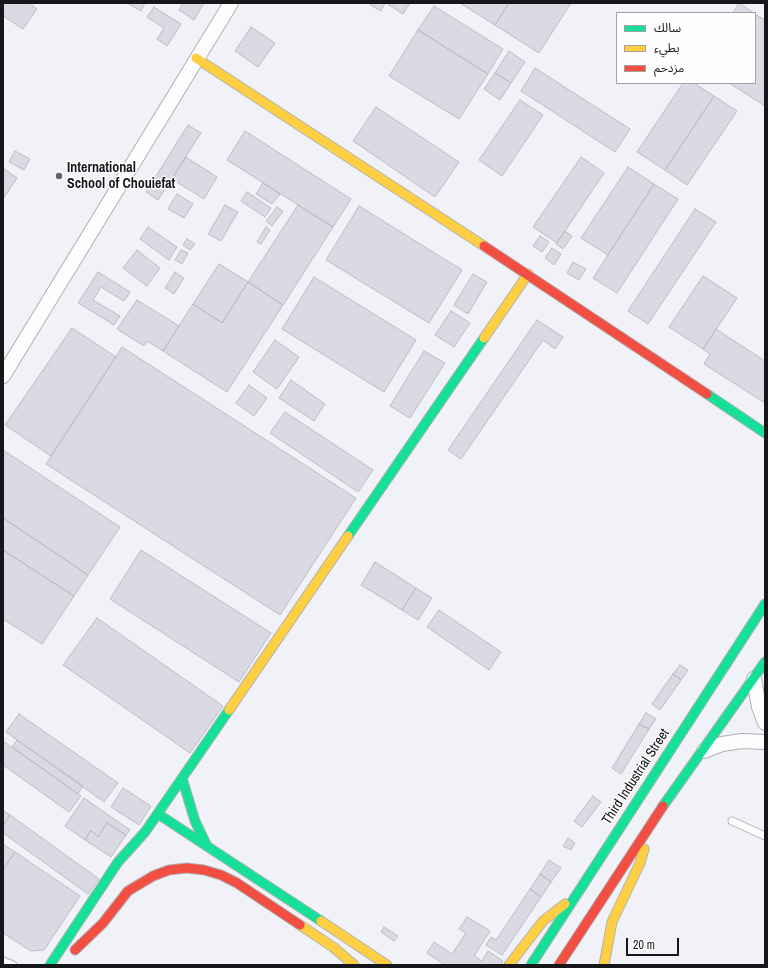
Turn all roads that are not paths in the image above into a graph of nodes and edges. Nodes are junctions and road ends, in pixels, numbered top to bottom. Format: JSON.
{"nodes":[{"id":1,"x":231,"y":3,"type":"edge"},
{"id":2,"x":196,"y":58,"type":"junction"},
{"id":3,"x":528,"y":274,"type":"junction"},
{"id":4,"x":3,"y":376,"type":"edge"},
{"id":5,"x":765,"y":433,"type":"edge"},
{"id":6,"x":765,"y":604,"type":"edge"},
{"id":7,"x":765,"y":662,"type":"edge"},
{"id":8,"x":754,"y":679,"type":"junction"},
{"id":9,"x":765,"y":723,"type":"edge"},
{"id":10,"x":765,"y":742,"type":"edge"},
{"id":11,"x":704,"y":751,"type":"junction"},
{"id":12,"x":182,"y":778,"type":"junction"},
{"id":13,"x":158,"y":814,"type":"junction"},
{"id":14,"x":732,"y":821,"type":"dead end"},
{"id":15,"x":146,"y":832,"type":"junction"},
{"id":16,"x":643,"y":834,"type":"junction"},
{"id":17,"x":765,"y":836,"type":"edge"},
{"id":18,"x":206,"y":844,"type":"junction"},
{"id":19,"x":135,"y":857,"type":"dead end"},
{"id":20,"x":575,"y":898,"type":"junction"},
{"id":21,"x":100,"y":912,"type":"dead end"},
{"id":22,"x":75,"y":950,"type":"junction"},
{"id":23,"x":69,"y":960,"type":"dead end"},
{"id":24,"x":4,"y":963,"type":"edge"},
{"id":25,"x":50,"y":964,"type":"edge"},
{"id":26,"x":13,"y":965,"type":"edge"},
{"id":27,"x":354,"y":965,"type":"edge"},
{"id":28,"x":387,"y":965,"type":"edge"},
{"id":29,"x":509,"y":965,"type":"edge"},
{"id":30,"x":531,"y":965,"type":"edge"},
{"id":31,"x":559,"y":965,"type":"edge"},
{"id":32,"x":604,"y":965,"type":"edge"}],
"edges":[{"from":1,"to":2,"type":"street"},
{"from":2,"to":3,"type":"main road"},
{"from":2,"to":4,"type":"street"},
{"from":3,"to":5,"type":"main road"},
{"from":3,"to":12,"type":"main road"},
{"from":6,"to":20,"type":"main road","name":"Third Industrial Street"},
{"from":7,"to":8,"type":"main road"},
{"from":8,"to":9,"type":"street"},
{"from":8,"to":11,"type":"main road"},
{"from":10,"to":11,"type":"street"},
{"from":11,"to":16,"type":"main road"},
{"from":12,"to":13,"type":"main road"},
{"from":12,"to":18,"type":"main road"},
{"from":13,"to":15,"type":"main road"},
{"from":13,"to":18,"type":"main road"},
{"from":14,"to":17,"type":"lane"},
{"from":15,"to":19,"type":"main road"},
{"from":15,"to":25,"type":"main road"},
{"from":16,"to":31,"type":"main road"},
{"from":16,"to":32,"type":"main road"},
{"from":18,"to":28,"type":"main road"},
{"from":20,"to":29,"type":"main road"},
{"from":20,"to":30,"type":"main road","name":"Third Industrial Street"},
{"from":21,"to":22,"type":"main road"},
{"from":22,"to":23,"type":"main road"},
{"from":22,"to":27,"type":"main road"},
{"from":24,"to":26,"type":"lane"}]}
